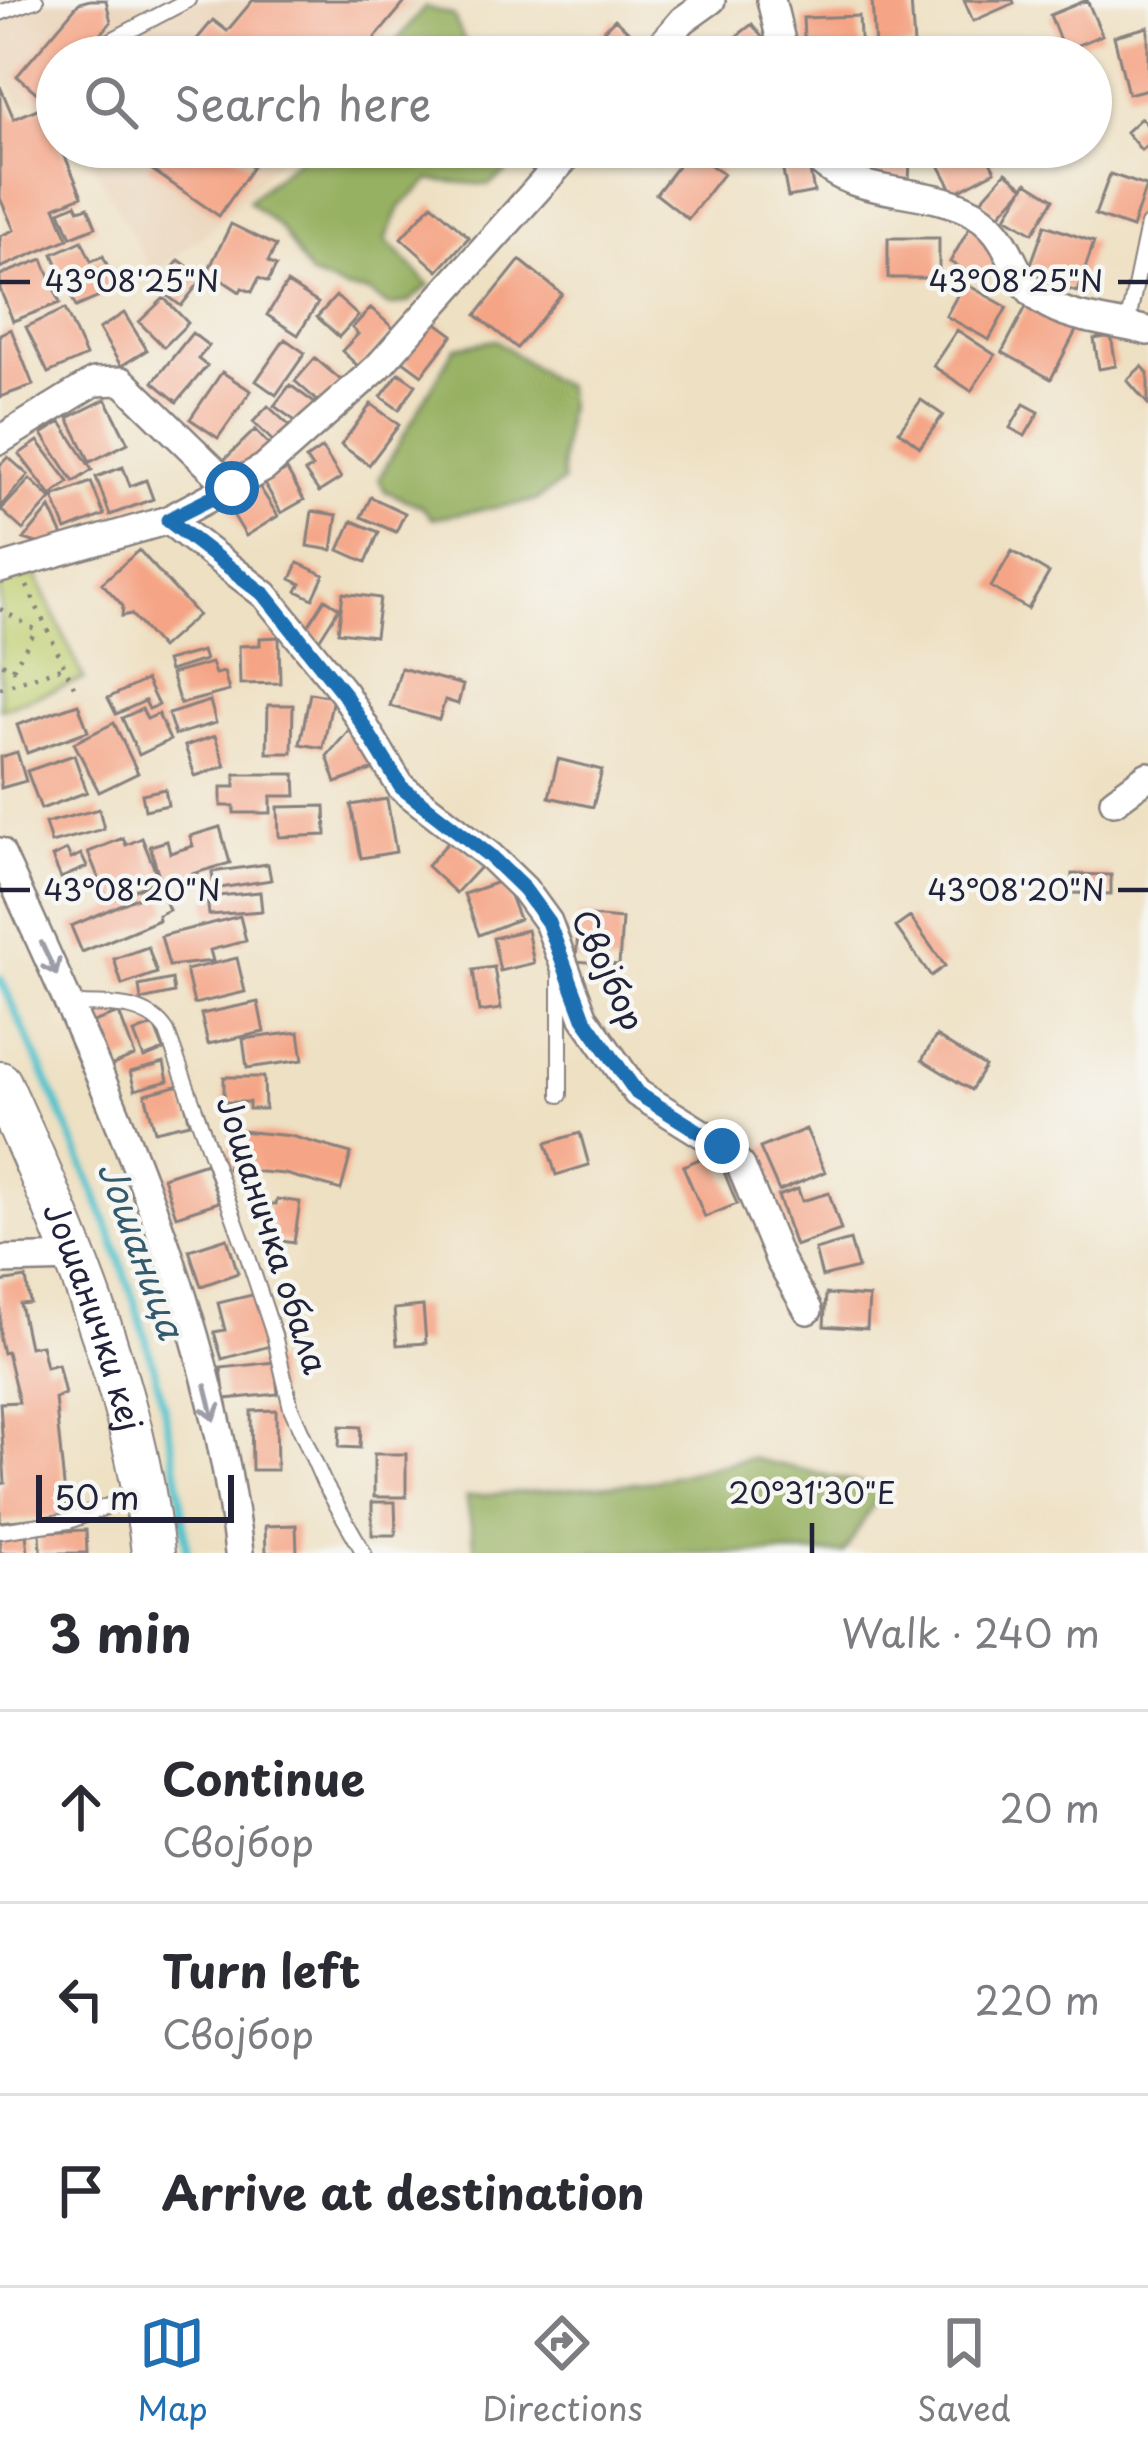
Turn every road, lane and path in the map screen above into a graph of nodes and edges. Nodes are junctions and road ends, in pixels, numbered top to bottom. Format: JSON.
{"nodes":[{"id":1,"x":36,"y":0,"type":"edge"},
{"id":2,"x":188,"y":0,"type":"edge"},
{"id":3,"x":711,"y":0,"type":"edge"},
{"id":4,"x":771,"y":0,"type":"edge"},
{"id":5,"x":0,"y":13,"type":"edge"},
{"id":6,"x":118,"y":36,"type":"edge"},
{"id":7,"x":669,"y":36,"type":"edge"},
{"id":8,"x":780,"y":36,"type":"edge"},
{"id":9,"x":556,"y":168,"type":"edge"},
{"id":10,"x":825,"y":168,"type":"edge"},
{"id":11,"x":1148,"y":225,"type":"edge"},
{"id":12,"x":1138,"y":328,"type":"edge"},
{"id":13,"x":0,"y":440,"type":"edge"},
{"id":14,"x":232,"y":488,"type":"junction"},
{"id":15,"x":168,"y":520,"type":"junction"},
{"id":16,"x":12,"y":573,"type":"edge"},
{"id":17,"x":0,"y":609,"type":"edge"},
{"id":18,"x":47,"y":626,"type":"junction"},
{"id":19,"x":36,"y":630,"type":"junction"},
{"id":20,"x":0,"y":662,"type":"edge"},
{"id":21,"x":67,"y":666,"type":"junction"},
{"id":22,"x":13,"y":669,"type":"junction"},
{"id":23,"x":18,"y":682,"type":"junction"},
{"id":24,"x":0,"y":688,"type":"edge"},
{"id":25,"x":77,"y":693,"type":"dead end"},
{"id":26,"x":1148,"y":776,"type":"edge"},
{"id":27,"x":1114,"y":801,"type":"dead end"},
{"id":28,"x":0,"y":853,"type":"edge"},
{"id":29,"x":560,"y":950,"type":"junction"},
{"id":30,"x":69,"y":1004,"type":"junction"},
{"id":31,"x":0,"y":1083,"type":"edge"},
{"id":32,"x":560,"y":1095,"type":"dead end"},
{"id":33,"x":78,"y":1258,"type":"junction"},
{"id":34,"x":0,"y":1260,"type":"edge"},
{"id":35,"x":808,"y":1310,"type":"dead end"},
{"id":36,"x":146,"y":1491,"type":"junction"},
{"id":37,"x":0,"y":1531,"type":"edge"},
{"id":38,"x":153,"y":1553,"type":"edge"},
{"id":39,"x":239,"y":1553,"type":"edge"},
{"id":40,"x":364,"y":1553,"type":"edge"}],
"edges":[{"from":1,"to":5,"type":"lane"},
{"from":2,"to":6,"type":"lane"},
{"from":3,"to":7,"type":"street"},
{"from":4,"to":8,"type":"street"},
{"from":9,"to":14,"type":"street"},
{"from":10,"to":12,"type":"street"},
{"from":11,"to":12,"type":"lane"},
{"from":13,"to":14,"type":"street"},
{"from":14,"to":15,"type":"street"},
{"from":15,"to":16,"type":"street"},
{"from":15,"to":29,"type":"street","name":"Својбор"},
{"from":16,"to":18,"type":"path"},
{"from":17,"to":19,"type":"path"},
{"from":18,"to":19,"type":"path"},
{"from":18,"to":21,"type":"path"},
{"from":19,"to":22,"type":"path"},
{"from":20,"to":22,"type":"path"},
{"from":21,"to":23,"type":"path"},
{"from":21,"to":25,"type":"path"},
{"from":22,"to":23,"type":"path"},
{"from":23,"to":24,"type":"path"},
{"from":26,"to":27,"type":"street"},
{"from":28,"to":30,"type":"street","one_way":true},
{"from":29,"to":32,"type":"lane"},
{"from":29,"to":35,"type":"street","name":"Својбор"},
{"from":30,"to":39,"type":"street","one_way":true},
{"from":30,"to":40,"type":"lane","name":"Јошаничка обала"},
{"from":31,"to":33,"type":"main road","name":"Јошанички кеј"},
{"from":33,"to":34,"type":"street"},
{"from":33,"to":36,"type":"main road","name":"Јошанички кеј"},
{"from":36,"to":37,"type":"lane"},
{"from":36,"to":38,"type":"main road","name":"Јошанички кеј"}]}
